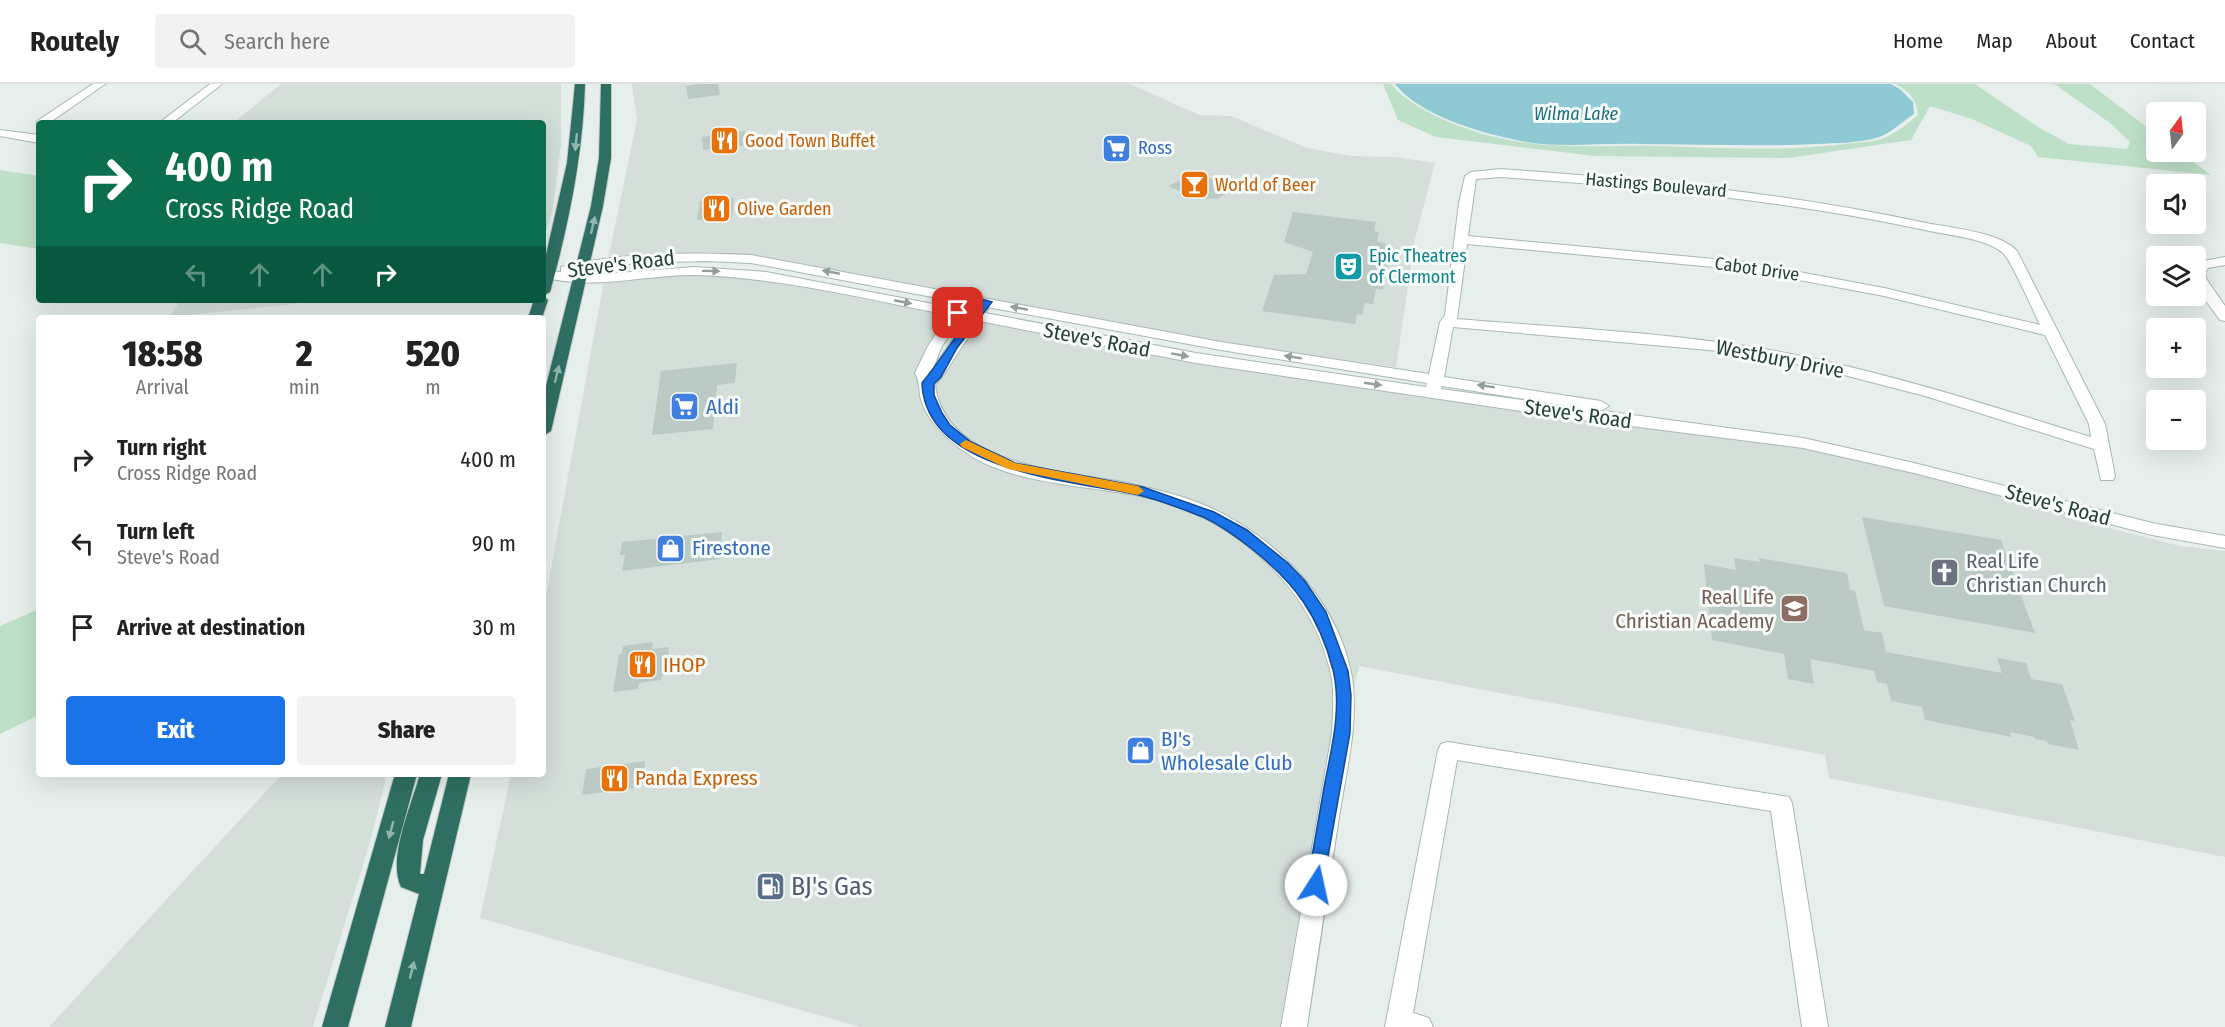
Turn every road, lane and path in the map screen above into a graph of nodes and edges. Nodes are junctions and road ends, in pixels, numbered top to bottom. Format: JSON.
{"nodes":[{"id":1,"x":100,"y":84,"type":"edge"},
{"id":2,"x":217,"y":84,"type":"edge"},
{"id":3,"x":580,"y":84,"type":"edge"},
{"id":4,"x":595,"y":84,"type":"edge"},
{"id":5,"x":606,"y":84,"type":"edge"},
{"id":6,"x":607,"y":118,"type":"junction"},
{"id":7,"x":46,"y":120,"type":"edge"},
{"id":8,"x":169,"y":120,"type":"edge"},
{"id":9,"x":36,"y":126,"type":"edge"},
{"id":10,"x":0,"y":134,"type":"edge"},
{"id":11,"x":20,"y":136,"type":"junction"},
{"id":12,"x":36,"y":139,"type":"edge"},
{"id":13,"x":1461,"y":238,"type":"junction"},
{"id":14,"x":2225,"y":261,"type":"edge"},
{"id":15,"x":582,"y":272,"type":"junction"},
{"id":16,"x":548,"y":274,"type":"junction"},
{"id":17,"x":546,"y":281,"type":"edge"},
{"id":18,"x":968,"y":298,"type":"junction"},
{"id":19,"x":986,"y":302,"type":"junction"},
{"id":20,"x":958,"y":313,"type":"junction"},
{"id":21,"x":975,"y":316,"type":"junction"},
{"id":22,"x":2225,"y":316,"type":"edge"},
{"id":23,"x":1447,"y":322,"type":"junction"},
{"id":24,"x":2049,"y":332,"type":"junction"},
{"id":25,"x":928,"y":383,"type":"junction"},
{"id":26,"x":1434,"y":386,"type":"junction"},
{"id":27,"x":546,"y":419,"type":"edge"},
{"id":28,"x":2103,"y":446,"type":"junction"},
{"id":29,"x":2107,"y":476,"type":"dead end"},
{"id":30,"x":2225,"y":542,"type":"edge"},
{"id":31,"x":405,"y":777,"type":"edge"},
{"id":32,"x":430,"y":777,"type":"edge"},
{"id":33,"x":459,"y":777,"type":"edge"},
{"id":34,"x":433,"y":884,"type":"junction"},
{"id":35,"x":1405,"y":1025,"type":"edge"},
{"id":36,"x":335,"y":1027,"type":"edge"},
{"id":37,"x":398,"y":1027,"type":"edge"},
{"id":38,"x":1294,"y":1027,"type":"edge"},
{"id":39,"x":1815,"y":1027,"type":"edge"}],
"edges":[{"from":1,"to":7,"type":"street"},
{"from":2,"to":8,"type":"street"},
{"from":3,"to":16,"type":"highway","one_way":true},
{"from":4,"to":6,"type":"highway"},
{"from":5,"to":6,"type":"highway"},
{"from":15,"to":6,"type":"highway","one_way":true},
{"from":9,"to":11,"type":"street"},
{"from":10,"to":11,"type":"street"},
{"from":11,"to":12,"type":"street"},
{"from":13,"to":23,"type":"street","name":"Hastings Boulevard"},
{"from":13,"to":24,"type":"street","name":"Cabot Drive"},
{"from":13,"to":24,"type":"street","name":"Hastings Boulevard"},
{"from":14,"to":22,"type":"street"},
{"from":15,"to":16,"type":"street","name":"Steve's Road"},
{"from":18,"to":15,"type":"street","name":"Steve's Road","one_way":true},
{"from":15,"to":20,"type":"street","name":"Steve's Road","one_way":true},
{"from":27,"to":15,"type":"highway","one_way":true},
{"from":16,"to":17,"type":"highway"},
{"from":18,"to":19,"type":"street","name":"Steve's Road"},
{"from":18,"to":20,"type":"street"},
{"from":19,"to":21,"type":"street"},
{"from":26,"to":19,"type":"street","name":"Steve's Road","one_way":true},
{"from":20,"to":21,"type":"street","name":"Steve's Road"},
{"from":20,"to":25,"type":"street"},
{"from":21,"to":25,"type":"street"},
{"from":21,"to":26,"type":"street","name":"Steve's Road","one_way":true},
{"from":23,"to":26,"type":"street","name":"Hastings Boulevard"},
{"from":23,"to":28,"type":"street","name":"Westbury Drive"},
{"from":24,"to":28,"type":"street"},
{"from":25,"to":38,"type":"street"},
{"from":26,"to":30,"type":"street","name":"Steve's Road"},
{"from":28,"to":29,"type":"street"},
{"from":31,"to":36,"type":"highway","one_way":true},
{"from":32,"to":34,"type":"highway"},
{"from":33,"to":34,"type":"highway"},
{"from":37,"to":34,"type":"highway","one_way":true},
{"from":35,"to":39,"type":"street"}]}
